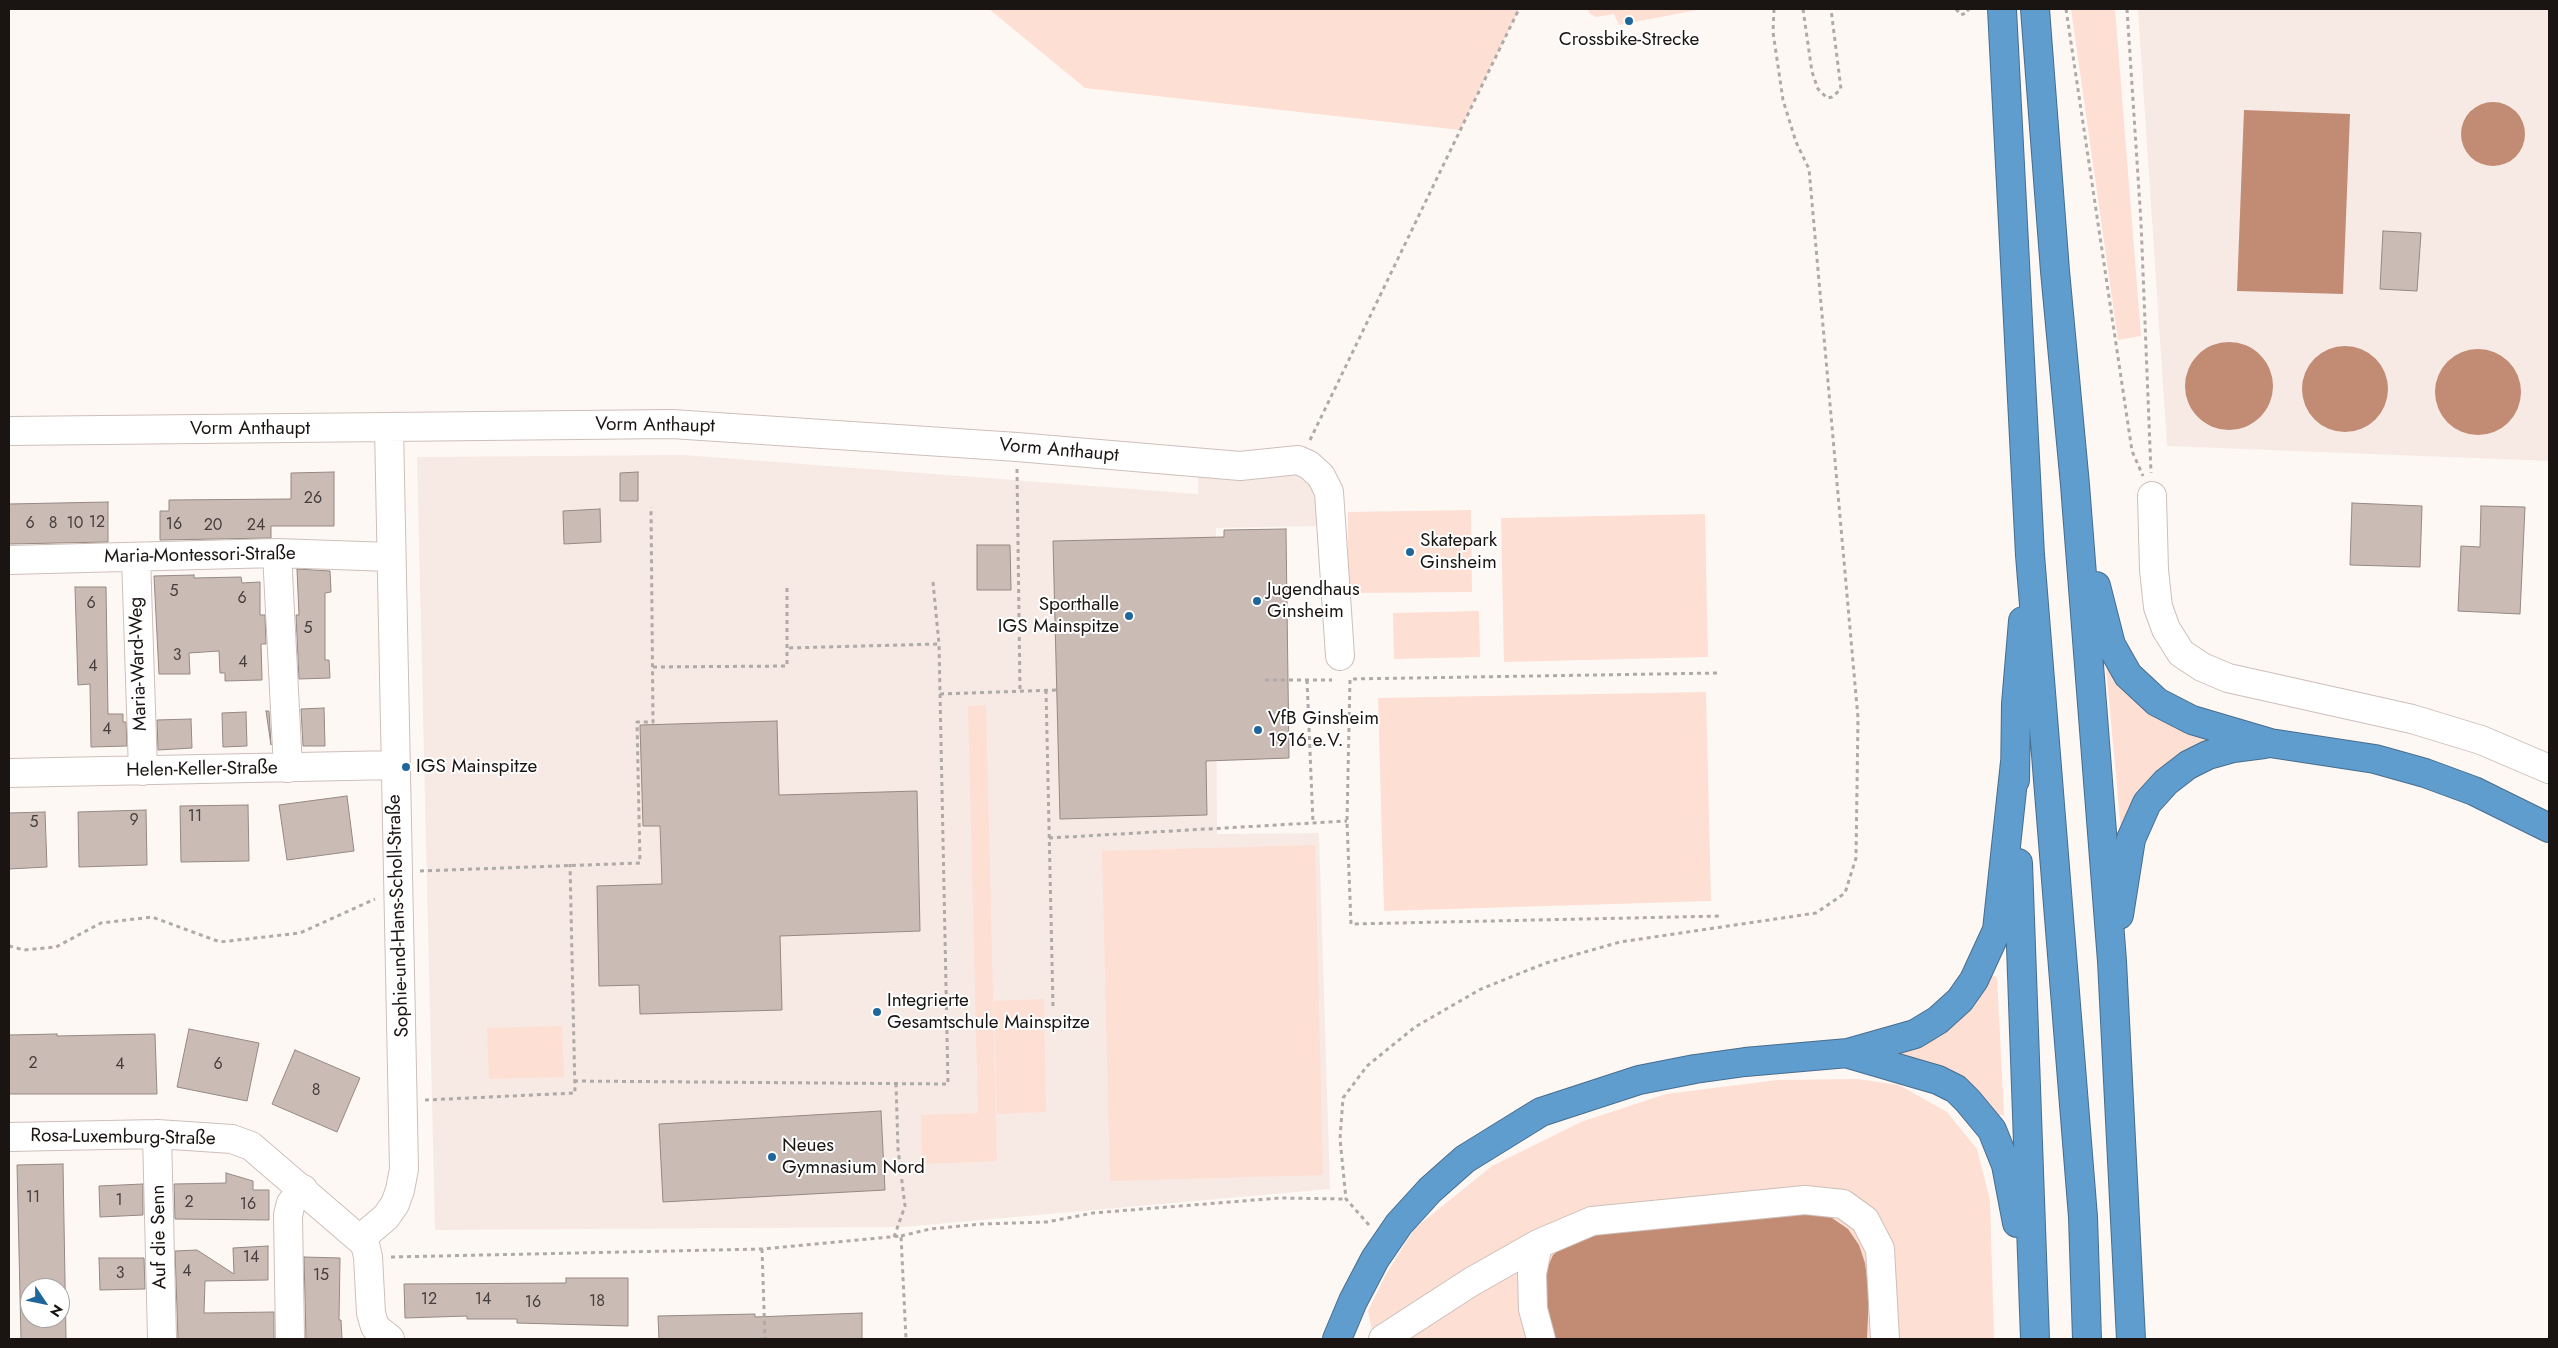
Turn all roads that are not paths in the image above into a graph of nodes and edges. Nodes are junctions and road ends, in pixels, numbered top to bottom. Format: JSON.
{"nodes":[{"id":1,"x":2002,"y":9,"type":"edge"},
{"id":2,"x":2034,"y":9,"type":"edge"},
{"id":3,"x":389,"y":428,"type":"junction"},
{"id":4,"x":9,"y":431,"type":"edge"},
{"id":5,"x":2075,"y":485,"type":"junction"},
{"id":6,"x":2152,"y":496,"type":"road end"},
{"id":7,"x":278,"y":553,"type":"junction"},
{"id":8,"x":2030,"y":555,"type":"junction"},
{"id":9,"x":136,"y":557,"type":"junction"},
{"id":10,"x":390,"y":558,"type":"junction"},
{"id":11,"x":9,"y":560,"type":"edge"},
{"id":12,"x":1345,"y":667,"type":"road end"},
{"id":13,"x":2270,"y":743,"type":"junction"},
{"id":14,"x":2548,"y":761,"type":"edge"},
{"id":15,"x":2015,"y":762,"type":"junction"},
{"id":16,"x":395,"y":765,"type":"junction"},
{"id":17,"x":288,"y":768,"type":"junction"},
{"id":18,"x":143,"y":771,"type":"junction"},
{"id":19,"x":9,"y":773,"type":"edge"},
{"id":20,"x":2549,"y":828,"type":"edge"},
{"id":21,"x":2112,"y":961,"type":"junction"},
{"id":22,"x":1848,"y":1053,"type":"junction"},
{"id":23,"x":157,"y":1134,"type":"junction"},
{"id":24,"x":9,"y":1137,"type":"edge"},
{"id":25,"x":303,"y":1189,"type":"junction"},
{"id":26,"x":1538,"y":1244,"type":"junction"},
{"id":27,"x":364,"y":1248,"type":"junction"},
{"id":28,"x":2035,"y":1329,"type":"edge"},
{"id":29,"x":162,"y":1339,"type":"edge"},
{"id":30,"x":290,"y":1339,"type":"edge"},
{"id":31,"x":390,"y":1339,"type":"edge"},
{"id":32,"x":1337,"y":1339,"type":"edge"},
{"id":33,"x":1383,"y":1339,"type":"edge"},
{"id":34,"x":1541,"y":1339,"type":"edge"},
{"id":35,"x":1885,"y":1339,"type":"edge"},
{"id":36,"x":2086,"y":1339,"type":"edge"},
{"id":37,"x":2131,"y":1339,"type":"edge"}],
"edges":[{"from":1,"to":8,"type":"highway"},
{"from":2,"to":5,"type":"highway"},
{"from":3,"to":4,"type":"street","name":"Vorm Anthaupt"},
{"from":3,"to":10,"type":"street","name":"Sophie-und-Hans-Scholl-Straße"},
{"from":3,"to":12,"type":"street","name":"Vorm Anthaupt"},
{"from":5,"to":13,"type":"highway"},
{"from":5,"to":21,"type":"highway"},
{"from":6,"to":14,"type":"street"},
{"from":7,"to":9,"type":"street","name":"Maria-Montessori-Straße"},
{"from":7,"to":10,"type":"street","name":"Maria-Montessori-Straße"},
{"from":7,"to":17,"type":"street"},
{"from":8,"to":15,"type":"highway"},
{"from":8,"to":36,"type":"highway"},
{"from":9,"to":11,"type":"street","name":"Maria-Montessori-Straße"},
{"from":9,"to":18,"type":"street","name":"Maria-Ward-Weg"},
{"from":10,"to":16,"type":"street","name":"Sophie-und-Hans-Scholl-Straße"},
{"from":13,"to":20,"type":"highway"},
{"from":13,"to":21,"type":"highway"},
{"from":15,"to":22,"type":"highway"},
{"from":15,"to":28,"type":"highway"},
{"from":16,"to":17,"type":"street","name":"Helen-Keller-Straße"},
{"from":16,"to":27,"type":"street","name":"Sophie-und-Hans-Scholl-Straße"},
{"from":17,"to":18,"type":"street","name":"Helen-Keller-Straße"},
{"from":18,"to":19,"type":"street","name":"Helen-Keller-Straße"},
{"from":21,"to":37,"type":"highway"},
{"from":22,"to":28,"type":"highway"},
{"from":22,"to":32,"type":"highway"},
{"from":23,"to":24,"type":"street","name":"Rosa-Luxemburg-Straße"},
{"from":23,"to":25,"type":"street","name":"Rosa-Luxemburg-Straße"},
{"from":23,"to":29,"type":"street","name":"Auf die Senn"},
{"from":25,"to":27,"type":"street","name":"Rosa-Luxemburg-Straße"},
{"from":25,"to":30,"type":"street"},
{"from":26,"to":33,"type":"street"},
{"from":26,"to":34,"type":"street"},
{"from":26,"to":35,"type":"street"},
{"from":27,"to":31,"type":"street"}]}
